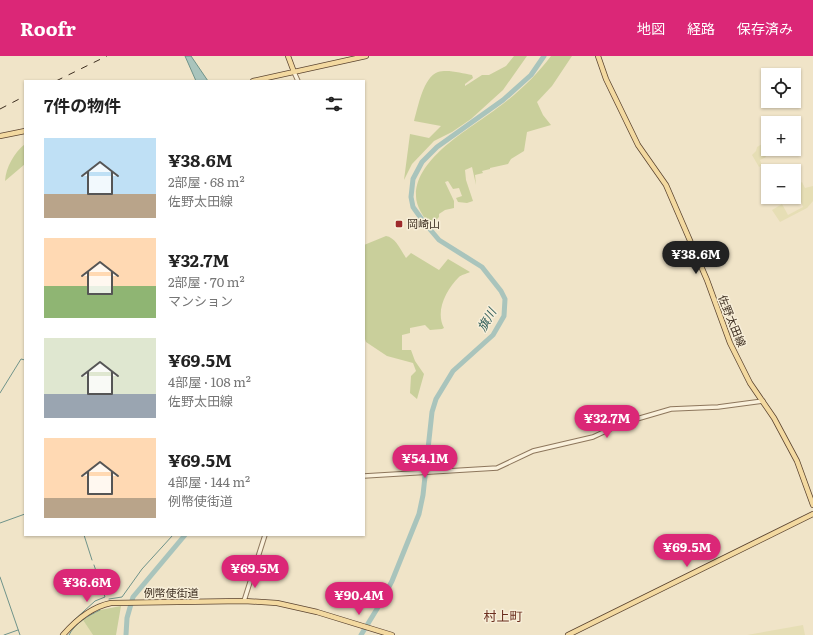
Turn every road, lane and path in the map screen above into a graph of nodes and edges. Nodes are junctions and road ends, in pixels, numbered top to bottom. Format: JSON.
{"nodes":[{"id":1,"x":288,"y":56,"type":"edge"},
{"id":2,"x":366,"y":56,"type":"edge"},
{"id":3,"x":598,"y":56,"type":"edge"},
{"id":4,"x":294,"y":72,"type":"junction"},
{"id":5,"x":258,"y":80,"type":"edge"},
{"id":6,"x":298,"y":80,"type":"edge"},
{"id":7,"x":24,"y":131,"type":"edge"},
{"id":8,"x":0,"y":136,"type":"edge"},
{"id":9,"x":763,"y":401,"type":"junction"},
{"id":10,"x":365,"y":476,"type":"edge"},
{"id":11,"x":813,"y":505,"type":"edge"},
{"id":12,"x":813,"y":514,"type":"edge"},
{"id":13,"x":265,"y":536,"type":"edge"},
{"id":14,"x":244,"y":601,"type":"junction"},
{"id":15,"x":63,"y":635,"type":"edge"},
{"id":16,"x":392,"y":635,"type":"edge"},
{"id":17,"x":568,"y":635,"type":"edge"}],
"edges":[{"from":1,"to":4,"type":"main road"},
{"from":2,"to":4,"type":"main road"},
{"from":3,"to":9,"type":"main road","name":"佐野太田線"},
{"from":4,"to":5,"type":"main road"},
{"from":4,"to":6,"type":"street"},
{"from":7,"to":8,"type":"main road"},
{"from":9,"to":10,"type":"street"},
{"from":9,"to":11,"type":"main road","name":"佐野太田線"},
{"from":12,"to":17,"type":"main road"},
{"from":13,"to":14,"type":"street"},
{"from":14,"to":15,"type":"main road","name":"例幣使街道"},
{"from":14,"to":16,"type":"main road"}]}
